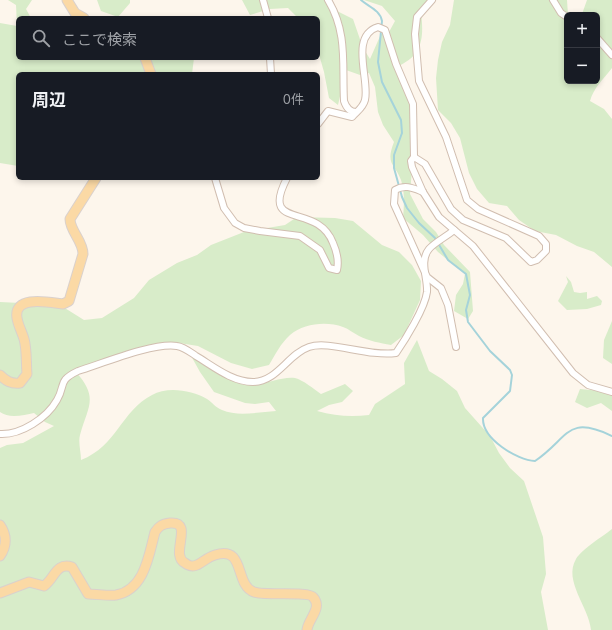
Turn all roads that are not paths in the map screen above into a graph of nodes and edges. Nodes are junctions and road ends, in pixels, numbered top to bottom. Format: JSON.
{"nodes":[{"id":1,"x":67,"y":0,"type":"edge"},
{"id":2,"x":263,"y":0,"type":"edge"},
{"id":3,"x":328,"y":0,"type":"edge"},
{"id":4,"x":432,"y":0,"type":"edge"},
{"id":5,"x":553,"y":0,"type":"edge"},
{"id":6,"x":564,"y":15,"type":"edge"},
{"id":7,"x":80,"y":16,"type":"edge"},
{"id":8,"x":267,"y":16,"type":"edge"},
{"id":9,"x":600,"y":41,"type":"edge"},
{"id":10,"x":612,"y":55,"type":"edge"},
{"id":11,"x":146,"y":60,"type":"edge"},
{"id":12,"x":270,"y":60,"type":"edge"},
{"id":13,"x":150,"y":72,"type":"edge"},
{"id":14,"x":271,"y":72,"type":"edge"},
{"id":15,"x":356,"y":112,"type":"junction"},
{"id":16,"x":320,"y":121,"type":"edge"},
{"id":17,"x":414,"y":157,"type":"junction"},
{"id":18,"x":95,"y":180,"type":"edge"},
{"id":19,"x":216,"y":180,"type":"edge"},
{"id":20,"x":286,"y":180,"type":"edge"},
{"id":21,"x":423,"y":192,"type":"junction"},
{"id":22,"x":452,"y":232,"type":"junction"},
{"id":23,"x":426,"y":277,"type":"junction"},
{"id":24,"x":456,"y":347,"type":"dead end"},
{"id":25,"x":0,"y":375,"type":"edge"},
{"id":26,"x":612,"y":392,"type":"edge"},
{"id":27,"x":0,"y":434,"type":"edge"},
{"id":28,"x":0,"y":526,"type":"edge"},
{"id":29,"x":0,"y":556,"type":"edge"},
{"id":30,"x":0,"y":593,"type":"edge"},
{"id":31,"x":307,"y":630,"type":"edge"}],
"edges":[{"from":1,"to":7,"type":"main road"},
{"from":2,"to":8,"type":"street"},
{"from":3,"to":15,"type":"street"},
{"from":4,"to":17,"type":"street"},
{"from":5,"to":6,"type":"street"},
{"from":9,"to":10,"type":"street"},
{"from":11,"to":13,"type":"main road"},
{"from":12,"to":14,"type":"street"},
{"from":15,"to":16,"type":"street"},
{"from":15,"to":17,"type":"street"},
{"from":17,"to":21,"type":"street"},
{"from":18,"to":25,"type":"main road"},
{"from":19,"to":20,"type":"street"},
{"from":21,"to":22,"type":"street"},
{"from":21,"to":23,"type":"street"},
{"from":22,"to":23,"type":"street"},
{"from":22,"to":26,"type":"street"},
{"from":23,"to":24,"type":"street"},
{"from":23,"to":27,"type":"street"},
{"from":28,"to":29,"type":"main road"},
{"from":30,"to":31,"type":"main road"}]}
